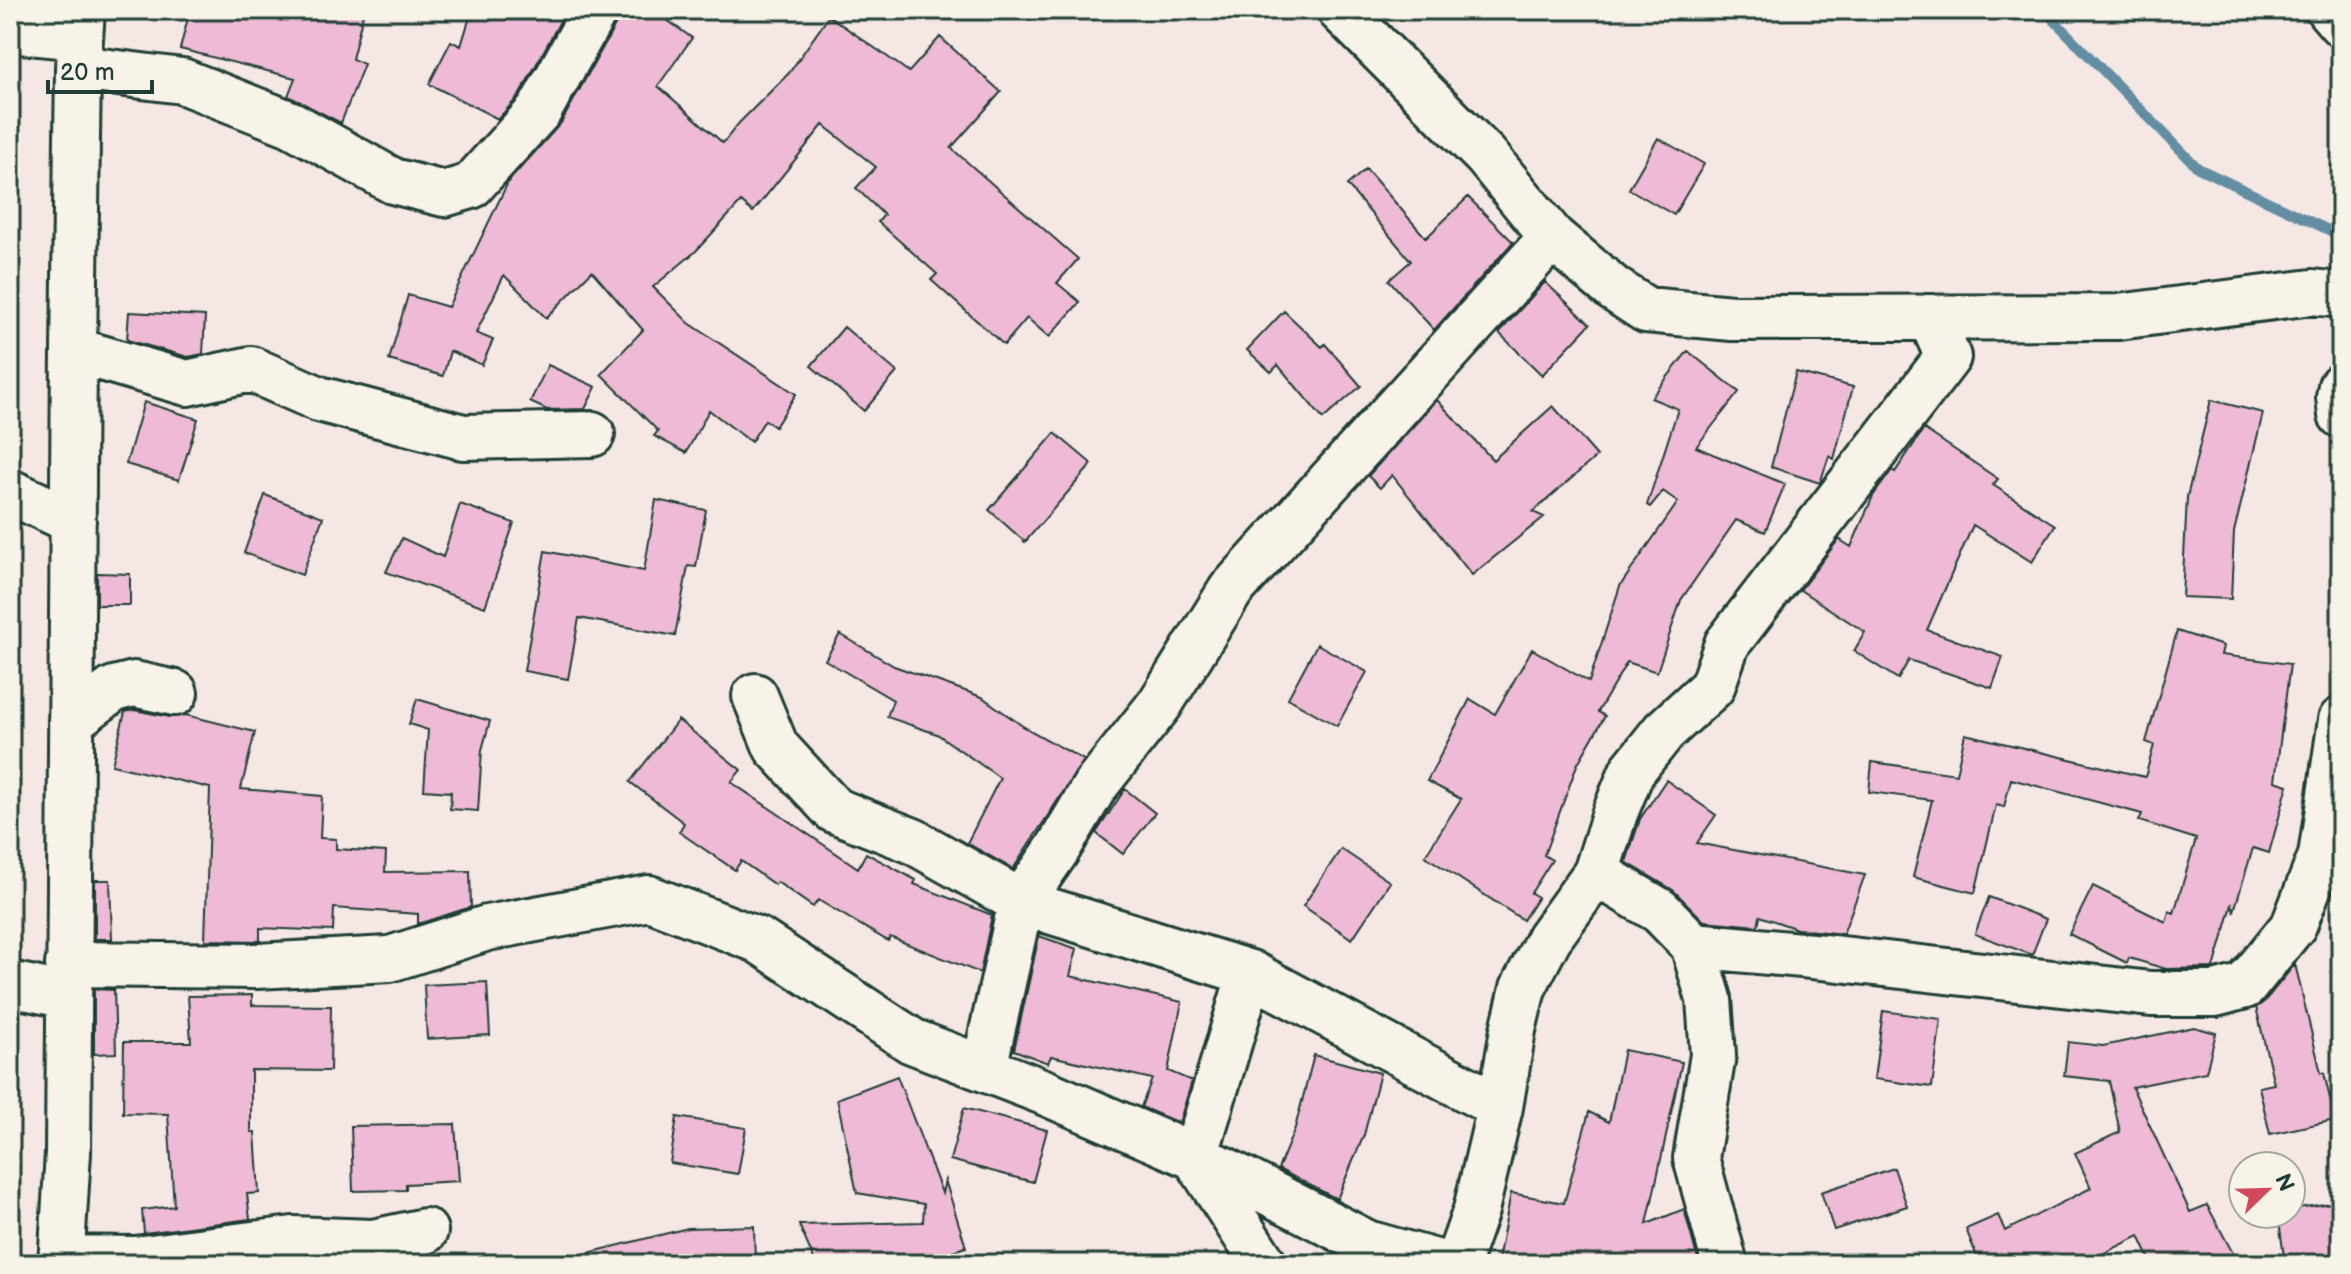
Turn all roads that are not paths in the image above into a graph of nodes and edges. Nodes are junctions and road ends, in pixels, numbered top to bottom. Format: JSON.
{"nodes":[{"id":1,"x":595,"y":10,"type":"edge"},
{"id":2,"x":1340,"y":10,"type":"edge"},
{"id":3,"x":2329,"y":10,"type":"edge"},
{"id":4,"x":2341,"y":24,"type":"edge"},
{"id":5,"x":10,"y":30,"type":"edge"},
{"id":6,"x":80,"y":38,"type":"edge"},
{"id":7,"x":1552,"y":237,"type":"junction"},
{"id":8,"x":2331,"y":286,"type":"edge"},
{"id":9,"x":1930,"y":317,"type":"junction"},
{"id":10,"x":2341,"y":325,"type":"edge"},
{"id":11,"x":74,"y":350,"type":"junction"},
{"id":12,"x":2341,"y":386,"type":"edge"},
{"id":13,"x":2341,"y":415,"type":"edge"},
{"id":14,"x":592,"y":434,"type":"dead end"},
{"id":15,"x":10,"y":492,"type":"edge"},
{"id":16,"x":73,"y":521,"type":"junction"},
{"id":17,"x":175,"y":693,"type":"dead end"},
{"id":18,"x":755,"y":696,"type":"dead end"},
{"id":19,"x":2341,"y":720,"type":"edge"},
{"id":20,"x":71,"y":721,"type":"junction"},
{"id":21,"x":2337,"y":785,"type":"edge"},
{"id":22,"x":1596,"y":873,"type":"junction"},
{"id":23,"x":1021,"y":902,"type":"junction"},
{"id":24,"x":1693,"y":945,"type":"junction"},
{"id":25,"x":1250,"y":973,"type":"junction"},
{"id":26,"x":68,"y":980,"type":"junction"},
{"id":27,"x":10,"y":984,"type":"edge"},
{"id":28,"x":984,"y":1068,"type":"junction"},
{"id":29,"x":1500,"y":1107,"type":"junction"},
{"id":30,"x":1195,"y":1157,"type":"junction"},
{"id":31,"x":425,"y":1231,"type":"dead end"},
{"id":32,"x":61,"y":1261,"type":"edge"},
{"id":33,"x":1264,"y":1264,"type":"edge"},
{"id":34,"x":1443,"y":1264,"type":"edge"},
{"id":35,"x":1457,"y":1264,"type":"edge"},
{"id":36,"x":1725,"y":1264,"type":"edge"}],
"edges":[{"from":1,"to":6,"type":"street"},
{"from":2,"to":7,"type":"street"},
{"from":3,"to":4,"type":"street"},
{"from":5,"to":6,"type":"street"},
{"from":6,"to":11,"type":"street"},
{"from":7,"to":9,"type":"street"},
{"from":7,"to":23,"type":"street"},
{"from":8,"to":9,"type":"street"},
{"from":8,"to":10,"type":"street"},
{"from":9,"to":22,"type":"street"},
{"from":11,"to":14,"type":"street"},
{"from":11,"to":16,"type":"street"},
{"from":12,"to":13,"type":"street"},
{"from":15,"to":16,"type":"street"},
{"from":16,"to":20,"type":"street"},
{"from":17,"to":20,"type":"street"},
{"from":18,"to":23,"type":"street"},
{"from":19,"to":21,"type":"street"},
{"from":20,"to":26,"type":"street"},
{"from":21,"to":24,"type":"street"},
{"from":22,"to":24,"type":"street"},
{"from":22,"to":29,"type":"street"},
{"from":23,"to":25,"type":"street"},
{"from":23,"to":28,"type":"street"},
{"from":24,"to":36,"type":"street"},
{"from":25,"to":29,"type":"street"},
{"from":25,"to":30,"type":"street"},
{"from":26,"to":27,"type":"street"},
{"from":26,"to":28,"type":"street"},
{"from":26,"to":32,"type":"street"},
{"from":28,"to":30,"type":"street"},
{"from":29,"to":35,"type":"street"},
{"from":30,"to":33,"type":"street"},
{"from":30,"to":34,"type":"street"},
{"from":31,"to":32,"type":"street"}]}
